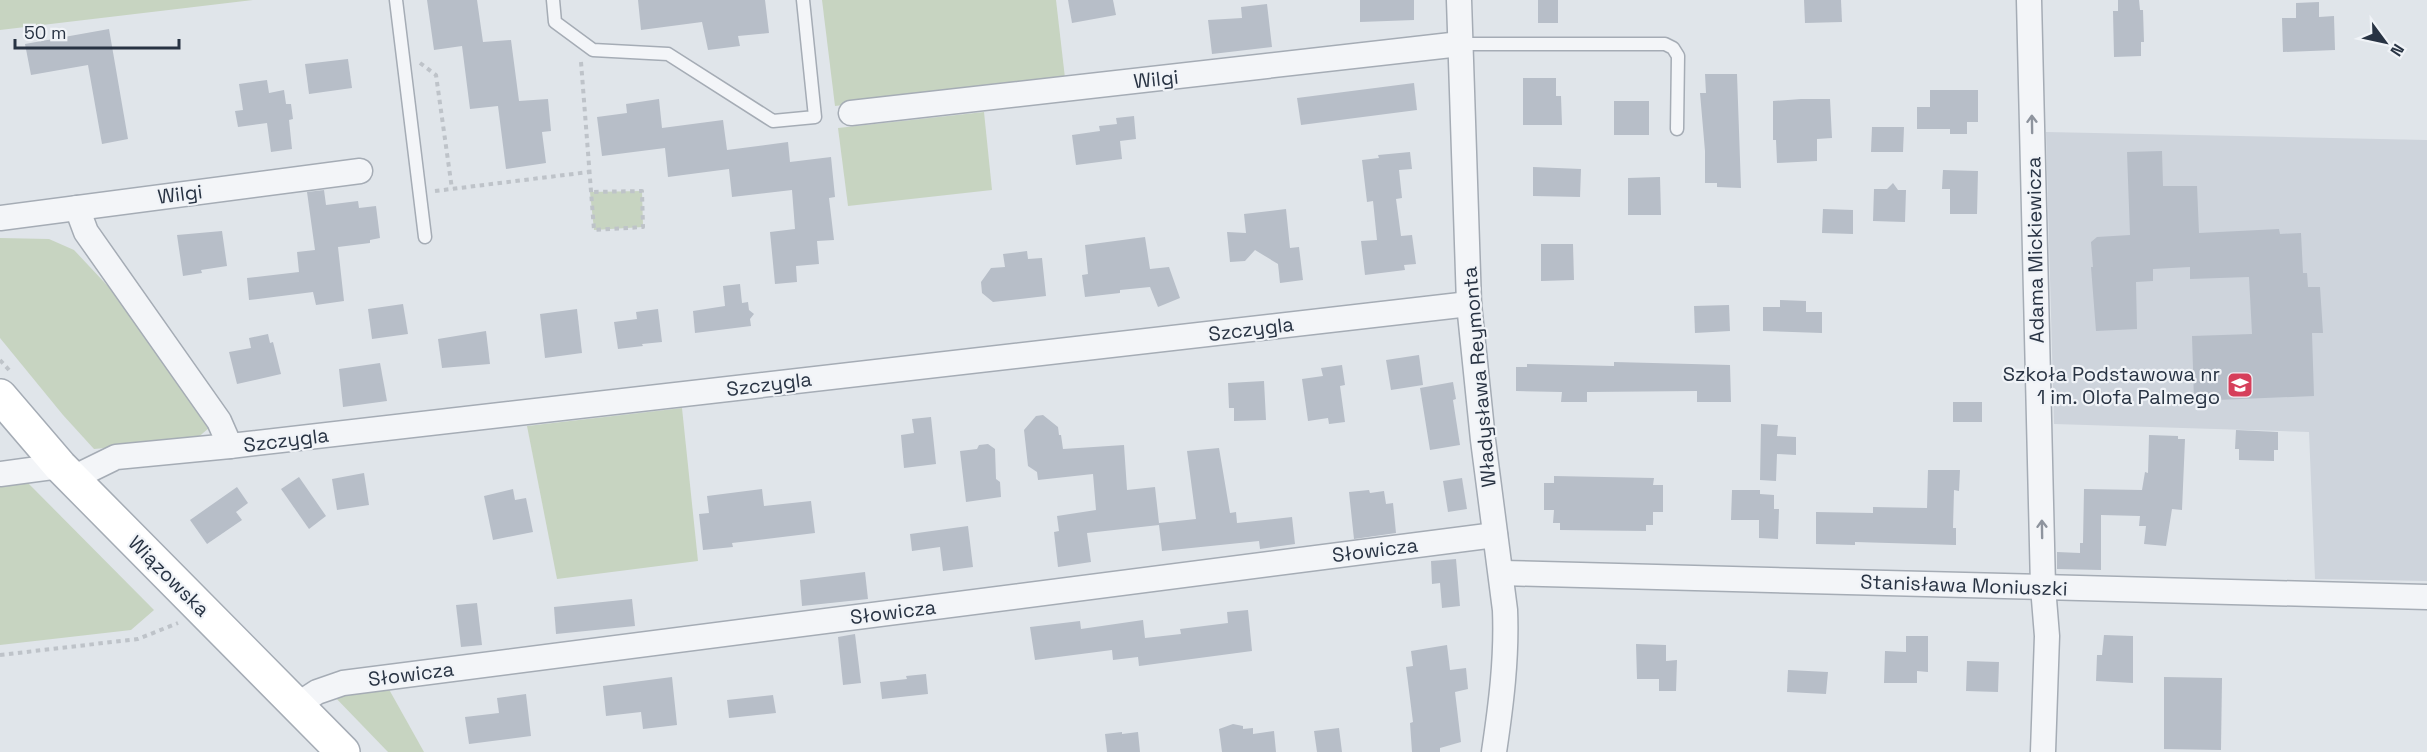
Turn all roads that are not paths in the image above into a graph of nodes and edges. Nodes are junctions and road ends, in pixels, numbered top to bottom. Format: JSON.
{"nodes":[{"id":1,"x":396,"y":0,"type":"edge"},
{"id":2,"x":552,"y":0,"type":"edge"},
{"id":3,"x":803,"y":0,"type":"edge"},
{"id":4,"x":1459,"y":0,"type":"edge"},
{"id":5,"x":2029,"y":0,"type":"edge"},
{"id":6,"x":1460,"y":44,"type":"junction"},
{"id":7,"x":851,"y":113,"type":"dead end"},
{"id":8,"x":1677,"y":129,"type":"dead end"},
{"id":9,"x":360,"y":171,"type":"dead end"},
{"id":10,"x":77,"y":208,"type":"junction"},
{"id":11,"x":0,"y":218,"type":"edge"},
{"id":12,"x":425,"y":237,"type":"dead end"},
{"id":13,"x":1469,"y":304,"type":"junction"},
{"id":14,"x":0,"y":396,"type":"edge"},
{"id":15,"x":230,"y":446,"type":"junction"},
{"id":16,"x":67,"y":472,"type":"junction"},
{"id":17,"x":0,"y":474,"type":"edge"},
{"id":18,"x":1495,"y":535,"type":"junction"},
{"id":19,"x":1502,"y":573,"type":"junction"},
{"id":20,"x":2043,"y":587,"type":"junction"},
{"id":21,"x":2427,"y":597,"type":"edge"},
{"id":22,"x":297,"y":705,"type":"junction"},
{"id":23,"x":343,"y":752,"type":"edge"},
{"id":24,"x":1494,"y":752,"type":"edge"},
{"id":25,"x":2043,"y":752,"type":"edge"}],
"edges":[{"from":1,"to":12,"type":"lane"},
{"from":2,"to":3,"type":"lane"},
{"from":4,"to":6,"type":"street","name":"Władysława Reymonta"},
{"from":20,"to":5,"type":"street","name":"Adama Mickiewicza","one_way":true},
{"from":6,"to":7,"type":"street","name":"Wilgi"},
{"from":6,"to":8,"type":"lane"},
{"from":6,"to":13,"type":"street","name":"Władysława Reymonta"},
{"from":9,"to":10,"type":"street","name":"Wilgi"},
{"from":10,"to":11,"type":"street","name":"Wilgi"},
{"from":10,"to":15,"type":"street"},
{"from":13,"to":15,"type":"street","name":"Szczygla"},
{"from":13,"to":18,"type":"street","name":"Władysława Reymonta"},
{"from":14,"to":16,"type":"main road","name":"Wiązowska"},
{"from":15,"to":16,"type":"street","name":"Szczygla"},
{"from":16,"to":17,"type":"street","name":"Szczygla"},
{"from":16,"to":22,"type":"main road","name":"Wiązowska"},
{"from":18,"to":19,"type":"street","name":"Władysława Reymonta"},
{"from":18,"to":22,"type":"street","name":"Słowicza"},
{"from":19,"to":20,"type":"street","name":"Stanisława Moniuszki"},
{"from":19,"to":24,"type":"street","name":"Władysława Reymonta"},
{"from":20,"to":21,"type":"street","name":"Stanisława Moniuszki"},
{"from":20,"to":25,"type":"street","name":"Adama Mickiewicza"},
{"from":22,"to":23,"type":"main road","name":"Wiązowska"}]}
